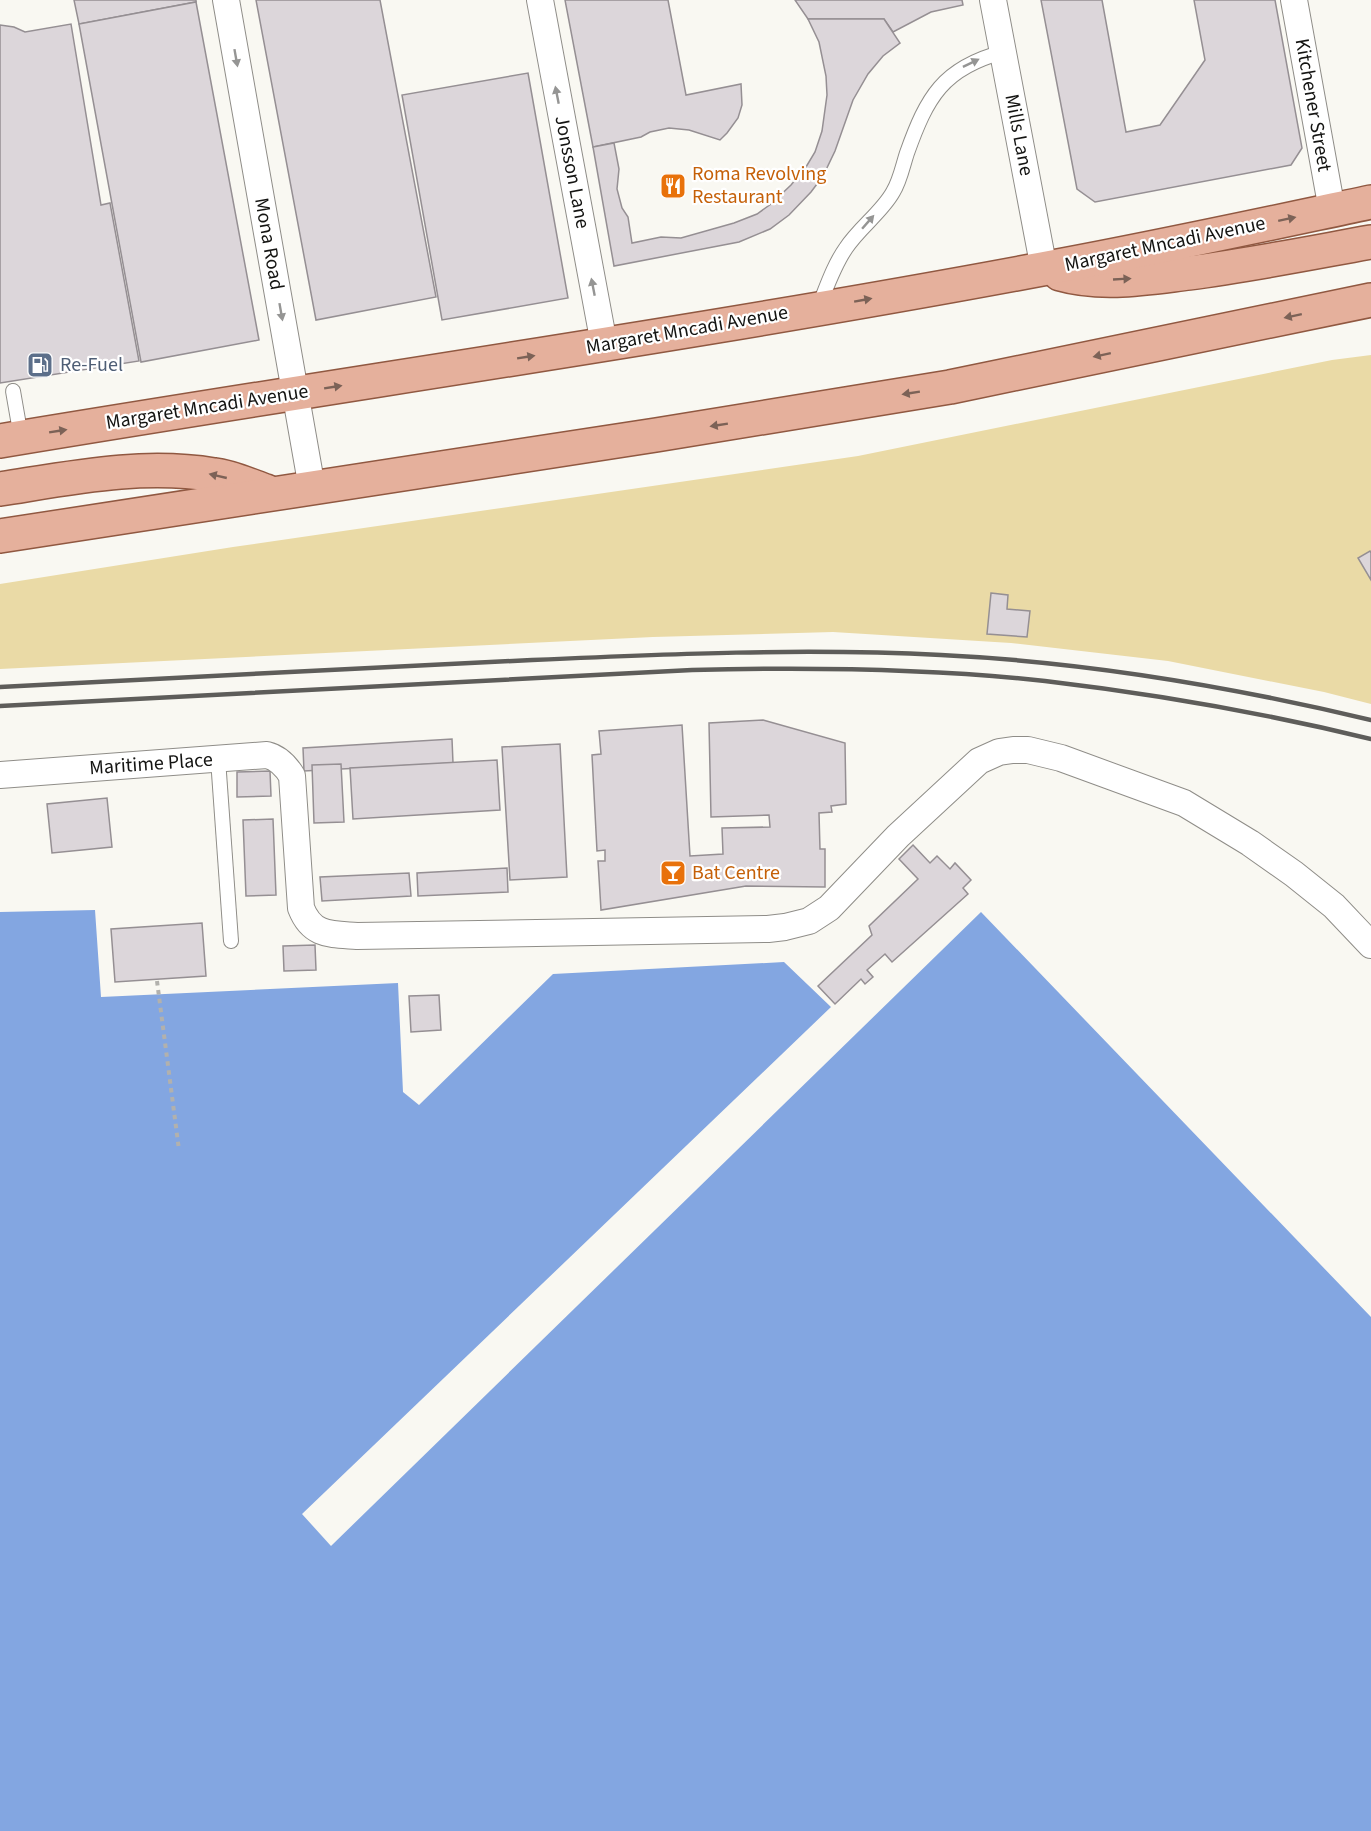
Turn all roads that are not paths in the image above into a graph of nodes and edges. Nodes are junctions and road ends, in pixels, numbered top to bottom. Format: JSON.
{"nodes":[{"id":1,"x":226,"y":0,"type":"edge"},
{"id":2,"x":540,"y":0,"type":"edge"},
{"id":3,"x":993,"y":0,"type":"edge"},
{"id":4,"x":1294,"y":0,"type":"edge"},
{"id":5,"x":1003,"y":52,"type":"junction"},
{"id":6,"x":1371,"y":202,"type":"edge"},
{"id":7,"x":1332,"y":210,"type":"junction"},
{"id":8,"x":1371,"y":242,"type":"edge"},
{"id":9,"x":1044,"y":269,"type":"junction"},
{"id":10,"x":1371,"y":300,"type":"edge"},
{"id":11,"x":1335,"y":307,"type":"junction"},
{"id":12,"x":818,"y":308,"type":"junction"},
{"id":13,"x":1371,"y":312,"type":"edge"},
{"id":14,"x":604,"y":344,"type":"junction"},
{"id":15,"x":13,"y":391,"type":"dead end"},
{"id":16,"x":296,"y":393,"type":"junction"},
{"id":17,"x":11,"y":439,"type":"edge"},
{"id":18,"x":312,"y":488,"type":"junction"},
{"id":19,"x":0,"y":489,"type":"edge"},
{"id":20,"x":274,"y":493,"type":"junction"},
{"id":21,"x":0,"y":536,"type":"edge"},
{"id":22,"x":218,"y":759,"type":"junction"},
{"id":23,"x":0,"y":775,"type":"edge"},
{"id":24,"x":231,"y":941,"type":"dead end"},
{"id":25,"x":1371,"y":945,"type":"edge"}],
"edges":[{"from":1,"to":16,"type":"street","name":"Mona Road","one_way":true},
{"from":14,"to":2,"type":"street","name":"Jonsson Lane","one_way":true},
{"from":3,"to":5,"type":"street","name":"Mills Lane"},
{"from":4,"to":7,"type":"street","name":"Kitchener Street"},
{"from":5,"to":9,"type":"street","name":"Mills Lane"},
{"from":12,"to":5,"type":"lane","one_way":true},
{"from":6,"to":7,"type":"main road","name":"Margaret Mncadi Avenue"},
{"from":9,"to":7,"type":"main road","name":"Margaret Mncadi Avenue","one_way":true},
{"from":9,"to":8,"type":"main road","one_way":true},
{"from":12,"to":9,"type":"main road","name":"Margaret Mncadi Avenue","one_way":true},
{"from":10,"to":11,"type":"main road"},
{"from":11,"to":13,"type":"main road"},
{"from":11,"to":18,"type":"main road","one_way":true},
{"from":12,"to":14,"type":"main road","name":"Margaret Mncadi Avenue"},
{"from":16,"to":14,"type":"main road","name":"Margaret Mncadi Avenue","one_way":true},
{"from":15,"to":17,"type":"lane"},
{"from":17,"to":16,"type":"main road","name":"Margaret Mncadi Avenue","one_way":true},
{"from":16,"to":18,"type":"street","name":"Mona Road"},
{"from":18,"to":20,"type":"main road"},
{"from":20,"to":19,"type":"main road","one_way":true},
{"from":20,"to":21,"type":"main road"},
{"from":22,"to":23,"type":"street","name":"Maritime Place"},
{"from":22,"to":24,"type":"lane"},
{"from":22,"to":25,"type":"street","name":"Maritime Place"}]}
